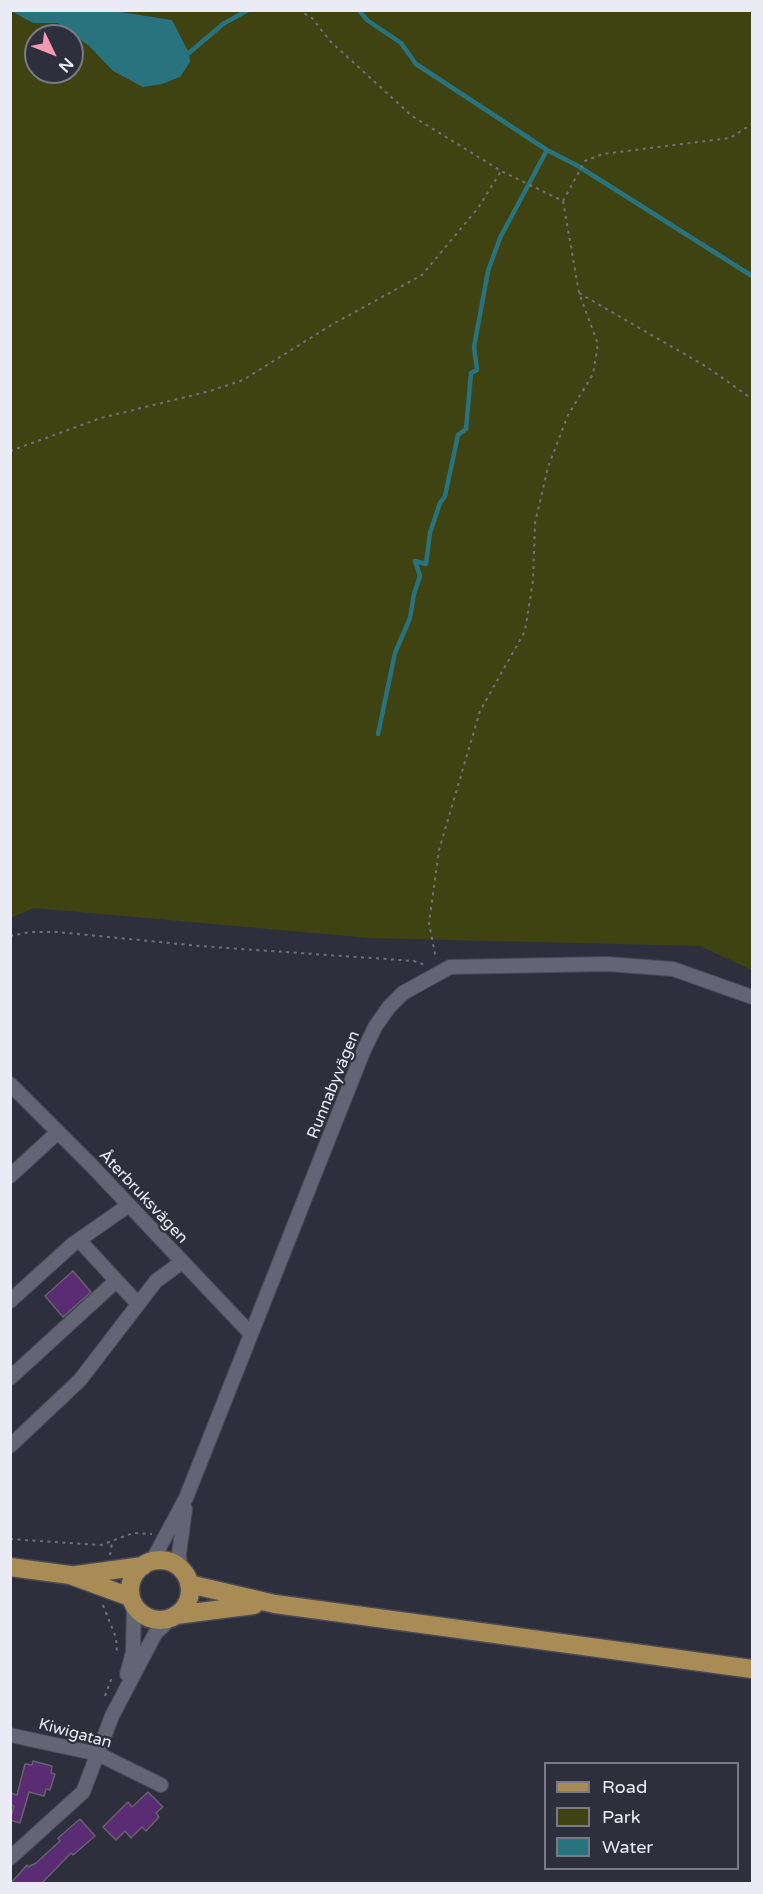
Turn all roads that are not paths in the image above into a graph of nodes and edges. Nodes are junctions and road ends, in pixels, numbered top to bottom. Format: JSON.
{"nodes":[{"id":1,"x":753,"y":997,"type":"edge"},
{"id":2,"x":10,"y":1084,"type":"edge"},
{"id":3,"x":58,"y":1132,"type":"junction"},
{"id":4,"x":10,"y":1176,"type":"edge"},
{"id":5,"x":129,"y":1205,"type":"junction"},
{"id":6,"x":79,"y":1240,"type":"junction"},
{"id":7,"x":182,"y":1262,"type":"junction"},
{"id":8,"x":117,"y":1281,"type":"junction"},
{"id":9,"x":10,"y":1301,"type":"edge"},
{"id":10,"x":138,"y":1304,"type":"junction"},
{"id":11,"x":250,"y":1333,"type":"junction"},
{"id":12,"x":10,"y":1378,"type":"edge"},
{"id":13,"x":10,"y":1446,"type":"edge"},
{"id":14,"x":186,"y":1498,"type":"junction"},
{"id":15,"x":147,"y":1564,"type":"junction"},
{"id":16,"x":10,"y":1567,"type":"edge"},
{"id":17,"x":184,"y":1576,"type":"junction"},
{"id":18,"x":107,"y":1579,"type":"junction"},
{"id":19,"x":132,"y":1601,"type":"junction"},
{"id":20,"x":275,"y":1604,"type":"junction"},
{"id":21,"x":173,"y":1617,"type":"junction"},
{"id":22,"x":753,"y":1669,"type":"edge"},
{"id":23,"x":120,"y":1702,"type":"junction"},
{"id":24,"x":10,"y":1735,"type":"edge"},
{"id":25,"x":98,"y":1754,"type":"junction"},
{"id":26,"x":161,"y":1785,"type":"dead end"},
{"id":27,"x":10,"y":1858,"type":"edge"}],
"edges":[{"from":1,"to":11,"type":"street","name":"Runnabyvägen"},
{"from":2,"to":3,"type":"street","name":"Återbruksvägen"},
{"from":3,"to":4,"type":"street"},
{"from":3,"to":5,"type":"street","name":"Återbruksvägen"},
{"from":5,"to":6,"type":"street"},
{"from":5,"to":7,"type":"street","name":"Återbruksvägen"},
{"from":6,"to":8,"type":"street"},
{"from":6,"to":9,"type":"street"},
{"from":7,"to":10,"type":"street"},
{"from":7,"to":11,"type":"street","name":"Återbruksvägen"},
{"from":8,"to":10,"type":"street"},
{"from":8,"to":12,"type":"street"},
{"from":10,"to":13,"type":"street"},
{"from":11,"to":14,"type":"street","name":"Runnabyvägen"},
{"from":14,"to":15,"type":"street","name":"Runnabyvägen"},
{"from":14,"to":17,"type":"street","name":"Runnabyvägen"},
{"from":15,"to":17,"type":"main road"},
{"from":15,"to":18,"type":"main road"},
{"from":15,"to":19,"type":"main road"},
{"from":16,"to":18,"type":"main road"},
{"from":17,"to":20,"type":"main road"},
{"from":17,"to":21,"type":"main road"},
{"from":18,"to":19,"type":"main road"},
{"from":19,"to":21,"type":"main road"},
{"from":19,"to":23,"type":"street"},
{"from":20,"to":21,"type":"main road"},
{"from":20,"to":22,"type":"main road"},
{"from":21,"to":23,"type":"street"},
{"from":23,"to":25,"type":"street"},
{"from":24,"to":25,"type":"street","name":"Kiwigatan"},
{"from":25,"to":26,"type":"street","name":"Kiwigatan"},
{"from":25,"to":27,"type":"street"}]}
